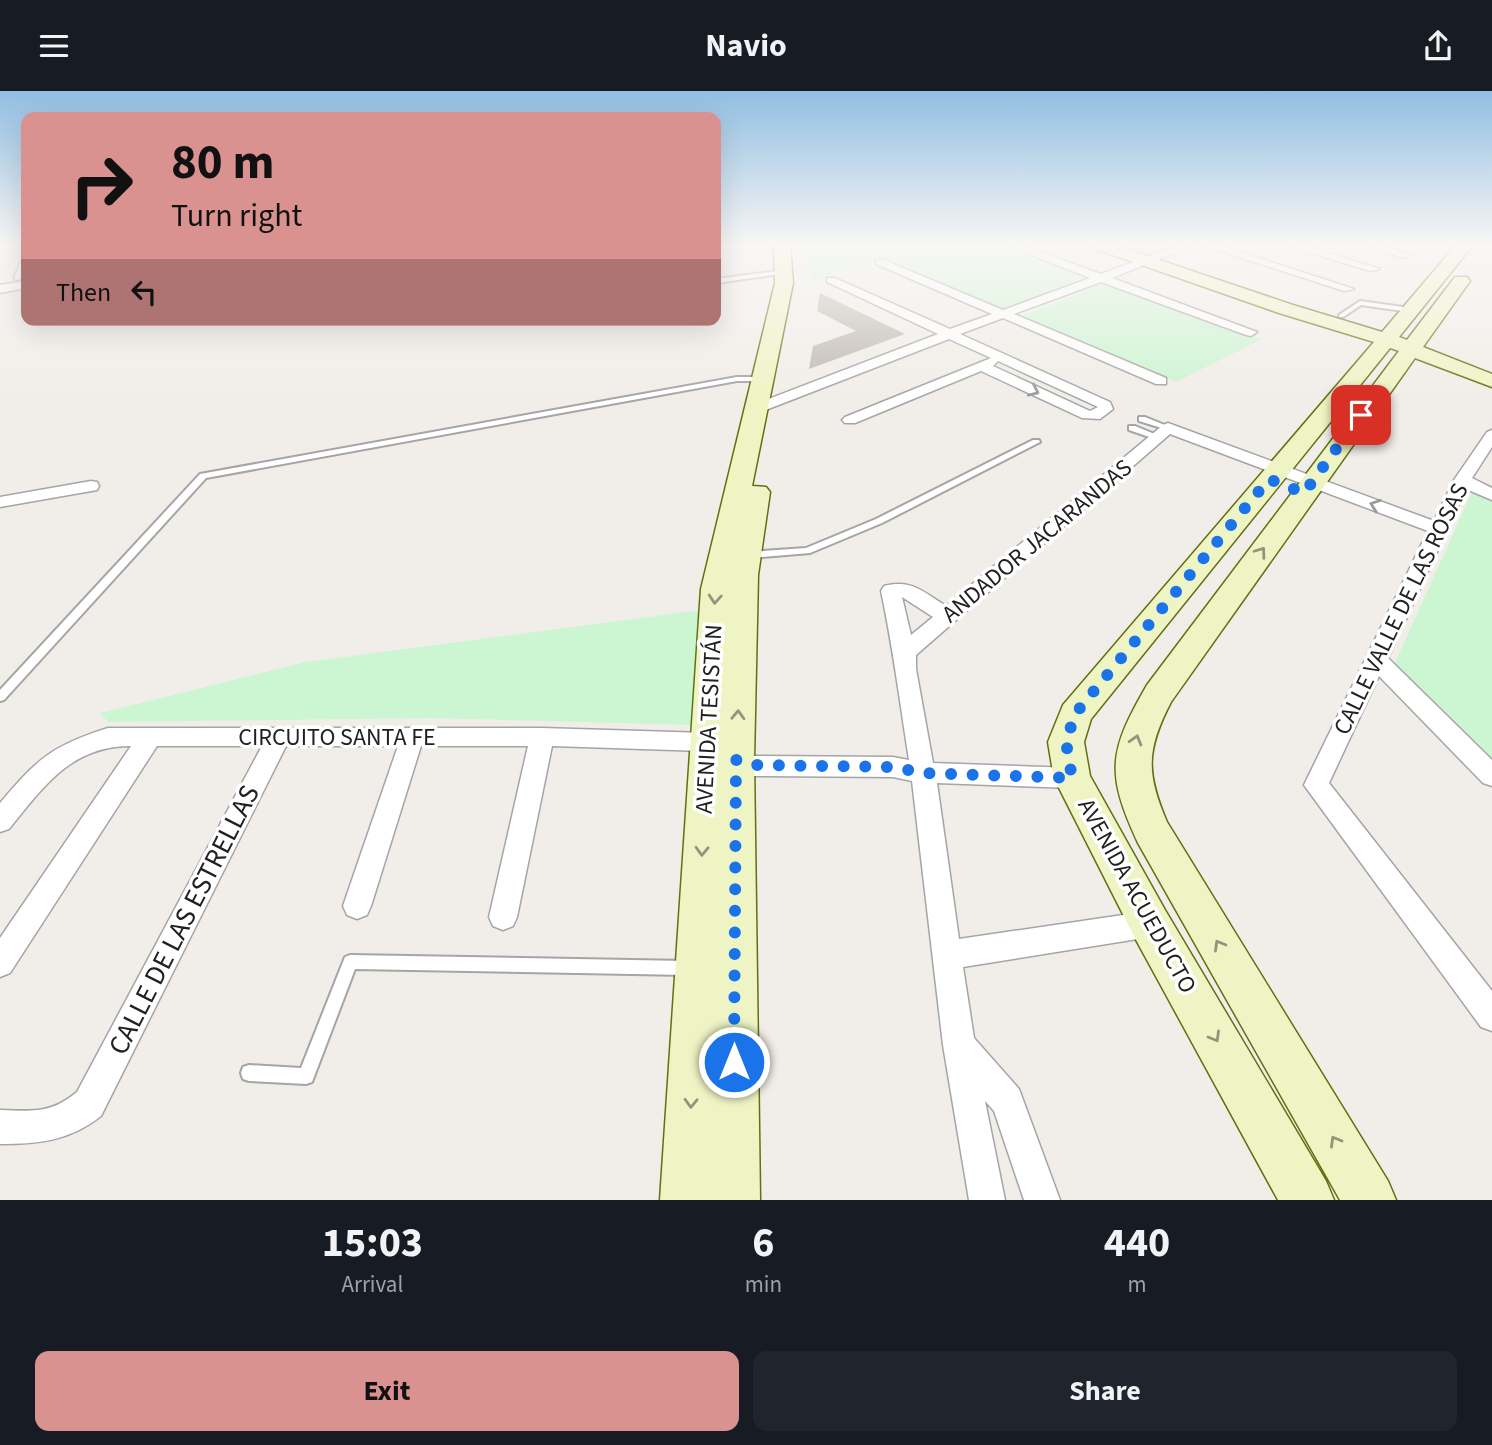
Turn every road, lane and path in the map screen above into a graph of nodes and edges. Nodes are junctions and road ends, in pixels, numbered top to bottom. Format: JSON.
{"nodes":[{"id":1,"x":797,"y":297,"type":"edge"},
{"id":2,"x":868,"y":297,"type":"edge"},
{"id":3,"x":962,"y":297,"type":"edge"},
{"id":4,"x":1050,"y":297,"type":"edge"},
{"id":5,"x":1153,"y":297,"type":"edge"},
{"id":6,"x":1265,"y":297,"type":"edge"},
{"id":7,"x":1429,"y":297,"type":"edge"},
{"id":8,"x":1438,"y":297,"type":"edge"},
{"id":9,"x":1003,"y":314,"type":"junction"},
{"id":10,"x":1330,"y":316,"type":"junction"},
{"id":11,"x":1251,"y":332,"type":"dead end"},
{"id":12,"x":1404,"y":333,"type":"junction"},
{"id":13,"x":949,"y":334,"type":"junction"},
{"id":14,"x":1001,"y":358,"type":"junction"},
{"id":15,"x":981,"y":366,"type":"junction"},
{"id":16,"x":1492,"y":367,"type":"edge"},
{"id":17,"x":1161,"y":381,"type":"dead end"},
{"id":18,"x":1492,"y":381,"type":"edge"},
{"id":19,"x":765,"y":397,"type":"junction"},
{"id":20,"x":1142,"y":419,"type":"dead end"},
{"id":21,"x":850,"y":421,"type":"dead end"},
{"id":22,"x":1132,"y":428,"type":"dead end"},
{"id":23,"x":1163,"y":433,"type":"junction"},
{"id":24,"x":1492,"y":435,"type":"edge"},
{"id":25,"x":1036,"y":442,"type":"dead end"},
{"id":26,"x":1462,"y":480,"type":"junction"},
{"id":27,"x":1290,"y":481,"type":"junction"},
{"id":28,"x":91,"y":486,"type":"dead end"},
{"id":29,"x":1492,"y":495,"type":"edge"},
{"id":30,"x":0,"y":502,"type":"edge"},
{"id":31,"x":1435,"y":536,"type":"junction"},
{"id":32,"x":734,"y":554,"type":"junction"},
{"id":33,"x":948,"y":617,"type":"junction"},
{"id":34,"x":905,"y":652,"type":"junction"},
{"id":35,"x":1377,"y":659,"type":"junction"},
{"id":36,"x":0,"y":697,"type":"edge"},
{"id":37,"x":413,"y":736,"type":"junction"},
{"id":38,"x":150,"y":737,"type":"junction"},
{"id":39,"x":279,"y":737,"type":"junction"},
{"id":40,"x":542,"y":737,"type":"junction"},
{"id":41,"x":706,"y":742,"type":"junction"},
{"id":42,"x":736,"y":760,"type":"junction"},
{"id":43,"x":923,"y":773,"type":"junction"},
{"id":44,"x":1491,"y":774,"type":"edge"},
{"id":45,"x":1072,"y":778,"type":"junction"},
{"id":46,"x":0,"y":821,"type":"edge"},
{"id":47,"x":358,"y":906,"type":"dead end"},
{"id":48,"x":503,"y":917,"type":"dead end"},
{"id":49,"x":1150,"y":924,"type":"junction"},
{"id":50,"x":949,"y":955,"type":"junction"},
{"id":51,"x":0,"y":963,"type":"edge"},
{"id":52,"x":697,"y":968,"type":"junction"},
{"id":53,"x":1492,"y":1016,"type":"edge"},
{"id":54,"x":959,"y":1045,"type":"junction"},
{"id":55,"x":249,"y":1073,"type":"dead end"},
{"id":56,"x":0,"y":1127,"type":"edge"},
{"id":57,"x":687,"y":1200,"type":"edge"},
{"id":58,"x":733,"y":1200,"type":"edge"},
{"id":59,"x":987,"y":1200,"type":"edge"},
{"id":60,"x":1042,"y":1200,"type":"edge"},
{"id":61,"x":1307,"y":1200,"type":"edge"},
{"id":62,"x":1369,"y":1200,"type":"edge"}],
"edges":[{"from":1,"to":19,"type":"street","name":"AVENIDA TESISTÁN"},
{"from":2,"to":13,"type":"street"},
{"from":3,"to":9,"type":"street"},
{"from":4,"to":9,"type":"street"},
{"from":5,"to":11,"type":"street"},
{"from":6,"to":10,"type":"street"},
{"from":7,"to":12,"type":"street","name":"AVENIDA ACUEDUCTO"},
{"from":8,"to":12,"type":"street","name":"AVENIDA ACUEDUCTO"},
{"from":9,"to":13,"type":"street"},
{"from":9,"to":17,"type":"street"},
{"from":10,"to":12,"type":"street"},
{"from":10,"to":12,"type":"lane"},
{"from":12,"to":16,"type":"street"},
{"from":12,"to":18,"type":"street"},
{"from":12,"to":27,"type":"street","name":"AVENIDA ACUEDUCTO"},
{"from":13,"to":14,"type":"street"},
{"from":13,"to":19,"type":"street"},
{"from":14,"to":15,"type":"street"},
{"from":15,"to":14,"type":"street","one_way":true},
{"from":15,"to":21,"type":"street"},
{"from":19,"to":32,"type":"street","name":"AVENIDA TESISTÁN"},
{"from":19,"to":36,"type":"lane"},
{"from":20,"to":23,"type":"lane"},
{"from":22,"to":23,"type":"lane"},
{"from":23,"to":27,"type":"street"},
{"from":23,"to":33,"type":"street","name":"ANDADOR JACARANDAS"},
{"from":24,"to":26,"type":"street","name":"CALLE VALLE DE LAS ROSAS"},
{"from":25,"to":32,"type":"lane"},
{"from":26,"to":29,"type":"street"},
{"from":26,"to":31,"type":"street","name":"CALLE VALLE DE LAS ROSAS"},
{"from":27,"to":31,"type":"street"},
{"from":27,"to":45,"type":"street","name":"AVENIDA ACUEDUCTO"},
{"from":62,"to":27,"type":"street","name":"AVENIDA ACUEDUCTO","one_way":true},
{"from":28,"to":30,"type":"street"},
{"from":31,"to":35,"type":"street","name":"CALLE VALLE DE LAS ROSAS"},
{"from":32,"to":41,"type":"street","name":"AVENIDA TESISTÁN","one_way":true},
{"from":42,"to":32,"type":"street","name":"AVENIDA TESISTÁN","one_way":true},
{"from":33,"to":34,"type":"street","name":"ANDADOR JACARANDAS"},
{"from":33,"to":34,"type":"street"},
{"from":34,"to":43,"type":"street"},
{"from":35,"to":44,"type":"street"},
{"from":35,"to":53,"type":"street","name":"CALLE VALLE DE LAS ROSAS"},
{"from":37,"to":39,"type":"street","name":"CIRCUITO SANTA FE"},
{"from":37,"to":40,"type":"street","name":"CIRCUITO SANTA FE"},
{"from":37,"to":47,"type":"street"},
{"from":38,"to":39,"type":"street","name":"CIRCUITO SANTA FE"},
{"from":38,"to":46,"type":"street","name":"CIRCUITO SANTA FE"},
{"from":38,"to":51,"type":"street"},
{"from":39,"to":56,"type":"street","name":"CALLE DE LAS ESTRELLAS"},
{"from":40,"to":41,"type":"street","name":"CIRCUITO SANTA FE"},
{"from":40,"to":48,"type":"street"},
{"from":41,"to":42,"type":"street"},
{"from":41,"to":52,"type":"street","name":"AVENIDA TESISTÁN","one_way":true},
{"from":42,"to":43,"type":"street"},
{"from":42,"to":58,"type":"street","name":"AVENIDA TESISTÁN"},
{"from":43,"to":45,"type":"street"},
{"from":43,"to":50,"type":"street"},
{"from":45,"to":49,"type":"street","name":"AVENIDA ACUEDUCTO"},
{"from":49,"to":50,"type":"street"},
{"from":49,"to":61,"type":"street","name":"AVENIDA ACUEDUCTO","one_way":true},
{"from":50,"to":54,"type":"street"},
{"from":52,"to":55,"type":"lane"},
{"from":52,"to":57,"type":"street","name":"AVENIDA TESISTÁN","one_way":true},
{"from":54,"to":59,"type":"street"},
{"from":54,"to":60,"type":"street"}]}
